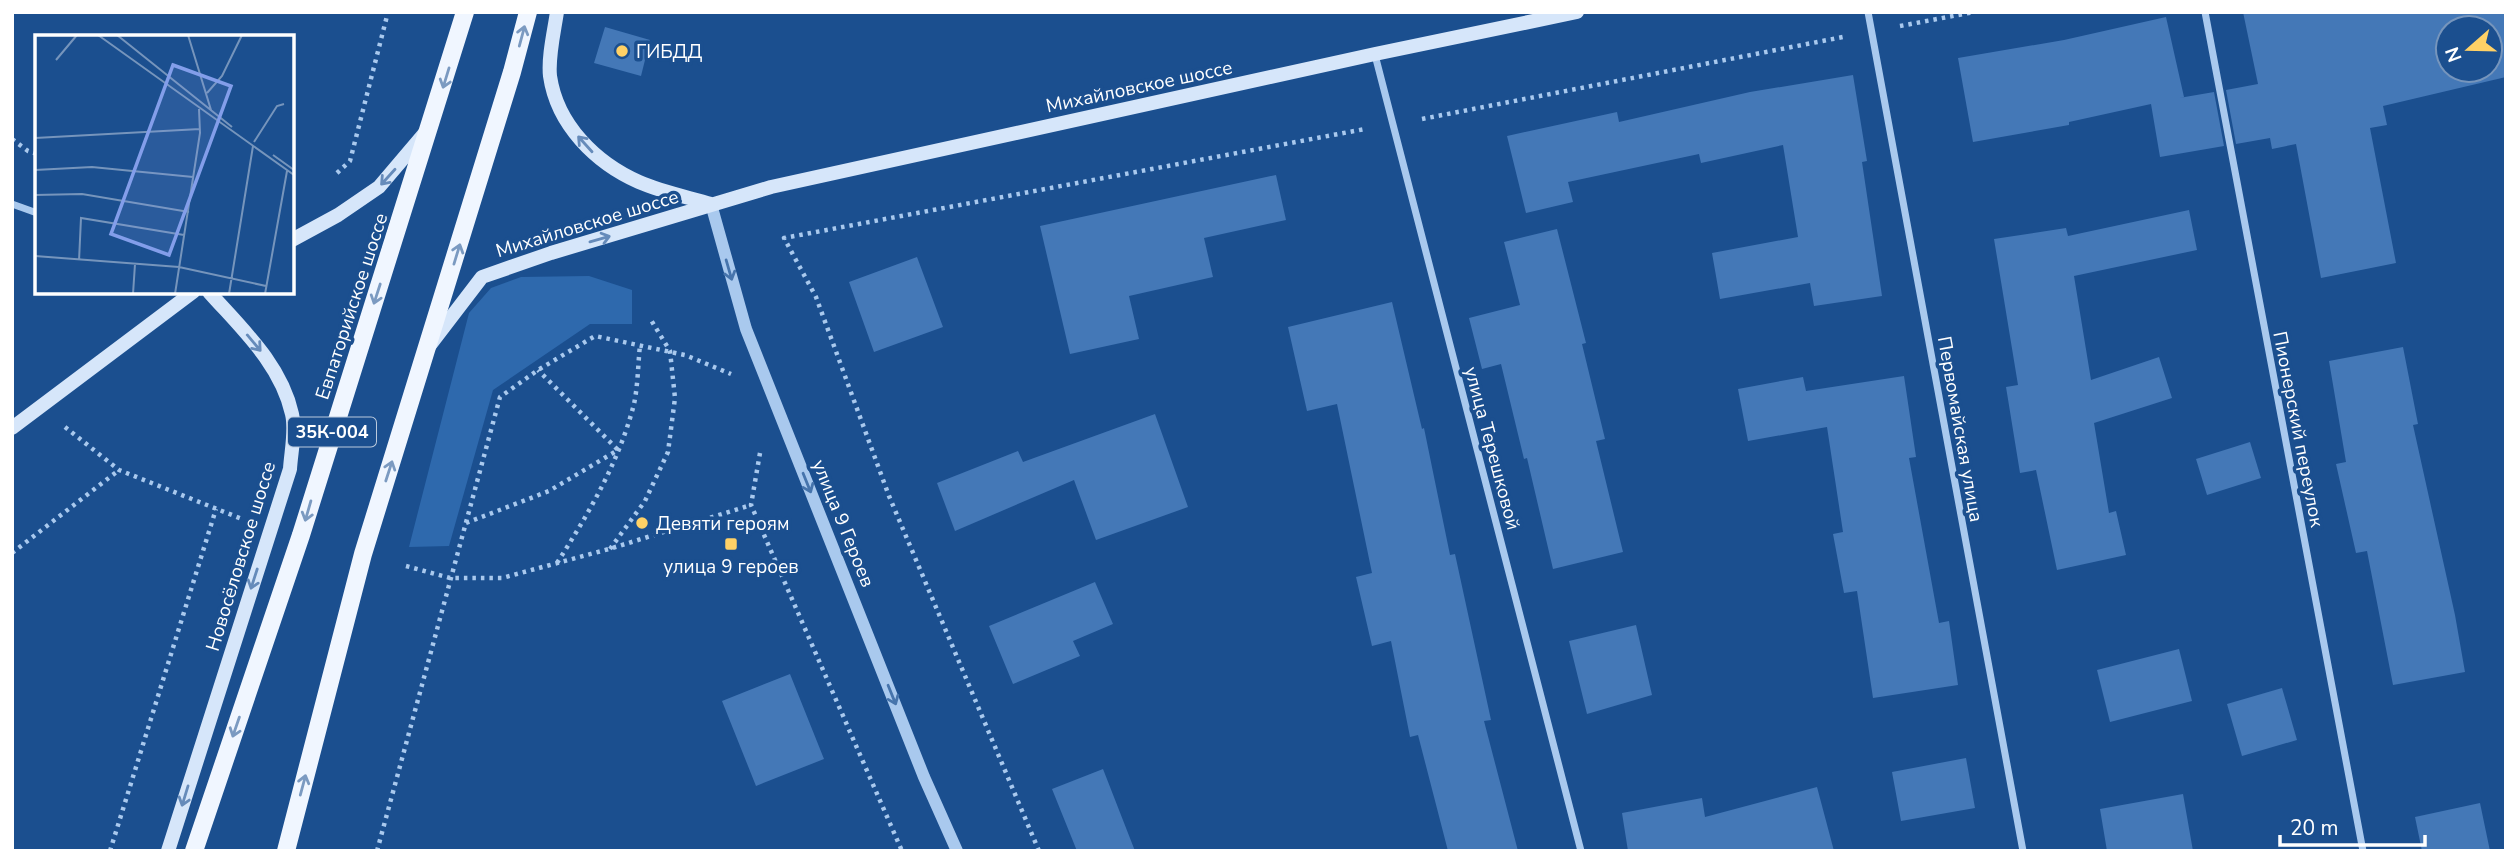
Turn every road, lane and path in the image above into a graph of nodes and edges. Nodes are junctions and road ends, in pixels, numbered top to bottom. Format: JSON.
{"nodes":[{"id":1,"x":388,"y":12,"type":"edge"},
{"id":2,"x":465,"y":12,"type":"edge"},
{"id":3,"x":528,"y":12,"type":"edge"},
{"id":4,"x":557,"y":12,"type":"edge"},
{"id":5,"x":1577,"y":12,"type":"edge"},
{"id":6,"x":1868,"y":12,"type":"edge"},
{"id":7,"x":1974,"y":12,"type":"edge"},
{"id":8,"x":2205,"y":12,"type":"edge"},
{"id":9,"x":1872,"y":32,"type":"junction"},
{"id":10,"x":1374,"y":54,"type":"junction"},
{"id":11,"x":1393,"y":124,"type":"junction"},
{"id":12,"x":431,"y":125,"type":"junction"},
{"id":13,"x":12,"y":139,"type":"edge"},
{"id":14,"x":35,"y":153,"type":"edge"},
{"id":15,"x":331,"y":178,"type":"dead end"},
{"id":16,"x":12,"y":204,"type":"edge"},
{"id":17,"x":711,"y":204,"type":"junction"},
{"id":18,"x":35,"y":212,"type":"edge"},
{"id":19,"x":294,"y":239,"type":"edge"},
{"id":20,"x":190,"y":294,"type":"edge"},
{"id":21,"x":211,"y":294,"type":"edge"},
{"id":22,"x":651,"y":320,"type":"dead end"},
{"id":23,"x":640,"y":345,"type":"junction"},
{"id":24,"x":427,"y":350,"type":"junction"},
{"id":25,"x":670,"y":351,"type":"junction"},
{"id":26,"x":538,"y":370,"type":"junction"},
{"id":27,"x":770,"y":390,"type":"junction"},
{"id":28,"x":64,"y":426,"type":"dead end"},
{"id":29,"x":12,"y":428,"type":"edge"},
{"id":30,"x":618,"y":450,"type":"junction"},
{"id":31,"x":119,"y":470,"type":"junction"},
{"id":32,"x":751,"y":505,"type":"junction"},
{"id":33,"x":215,"y":509,"type":"junction"},
{"id":34,"x":253,"y":523,"type":"dead end"},
{"id":35,"x":465,"y":523,"type":"junction"},
{"id":36,"x":609,"y":549,"type":"junction"},
{"id":37,"x":12,"y":552,"type":"edge"},
{"id":38,"x":557,"y":564,"type":"junction"},
{"id":39,"x":407,"y":566,"type":"dead end"},
{"id":40,"x":450,"y":578,"type":"junction"},
{"id":41,"x":110,"y":851,"type":"edge"},
{"id":42,"x":169,"y":851,"type":"edge"},
{"id":43,"x":194,"y":851,"type":"edge"},
{"id":44,"x":286,"y":851,"type":"edge"},
{"id":45,"x":377,"y":851,"type":"edge"},
{"id":46,"x":902,"y":851,"type":"edge"},
{"id":47,"x":957,"y":851,"type":"edge"},
{"id":48,"x":1039,"y":851,"type":"edge"},
{"id":49,"x":1581,"y":851,"type":"edge"},
{"id":50,"x":2023,"y":851,"type":"edge"},
{"id":51,"x":2364,"y":851,"type":"edge"}],
"edges":[{"from":1,"to":15,"type":"path"},
{"from":2,"to":12,"type":"main road","name":"Евпаторийское шоссе","number":"35К-004","one_way":true},
{"from":24,"to":3,"type":"main road","number":"35К-004","one_way":true},
{"from":17,"to":4,"type":"main road","name":"Михайловское шоссе","one_way":true},
{"from":5,"to":10,"type":"main road","name":"Михайловское шоссе"},
{"from":6,"to":9,"type":"street","name":"Первомайская улица"},
{"from":7,"to":9,"type":"path"},
{"from":8,"to":51,"type":"street","name":"Пионерский переулок"},
{"from":9,"to":11,"type":"path"},
{"from":9,"to":50,"type":"street","name":"Первомайская улица"},
{"from":10,"to":11,"type":"street","name":"улица Терешковой"},
{"from":10,"to":17,"type":"main road","name":"Михайловское шоссе"},
{"from":11,"to":48,"type":"path"},
{"from":11,"to":49,"type":"street","name":"улица Терешковой"},
{"from":12,"to":19,"type":"main road","one_way":true},
{"from":12,"to":43,"type":"main road","name":"Евпаторийское шоссе","number":"35К-004","one_way":true},
{"from":13,"to":14,"type":"path"},
{"from":16,"to":18,"type":"street"},
{"from":24,"to":17,"type":"main road","name":"Михайловское шоссе","one_way":true},
{"from":17,"to":27,"type":"street","name":"улица 9 Героев","one_way":true},
{"from":20,"to":29,"type":"main road"},
{"from":21,"to":42,"type":"main road","name":"Новосёловское шоссе","one_way":true},
{"from":22,"to":25,"type":"path"},
{"from":23,"to":25,"type":"path"},
{"from":23,"to":26,"type":"path"},
{"from":23,"to":30,"type":"path"},
{"from":44,"to":24,"type":"main road","number":"35К-004","one_way":true},
{"from":25,"to":27,"type":"path"},
{"from":25,"to":36,"type":"path"},
{"from":26,"to":30,"type":"path"},
{"from":26,"to":35,"type":"path"},
{"from":27,"to":32,"type":"path"},
{"from":27,"to":47,"type":"street","name":"улица 9 Героев","one_way":true},
{"from":28,"to":31,"type":"path"},
{"from":30,"to":35,"type":"path"},
{"from":30,"to":38,"type":"path"},
{"from":31,"to":33,"type":"path"},
{"from":31,"to":37,"type":"path"},
{"from":32,"to":36,"type":"path"},
{"from":32,"to":46,"type":"path"},
{"from":33,"to":34,"type":"path"},
{"from":33,"to":41,"type":"path"},
{"from":35,"to":40,"type":"path"},
{"from":36,"to":38,"type":"path"},
{"from":38,"to":40,"type":"path"},
{"from":39,"to":40,"type":"path"},
{"from":40,"to":45,"type":"path"}]}
